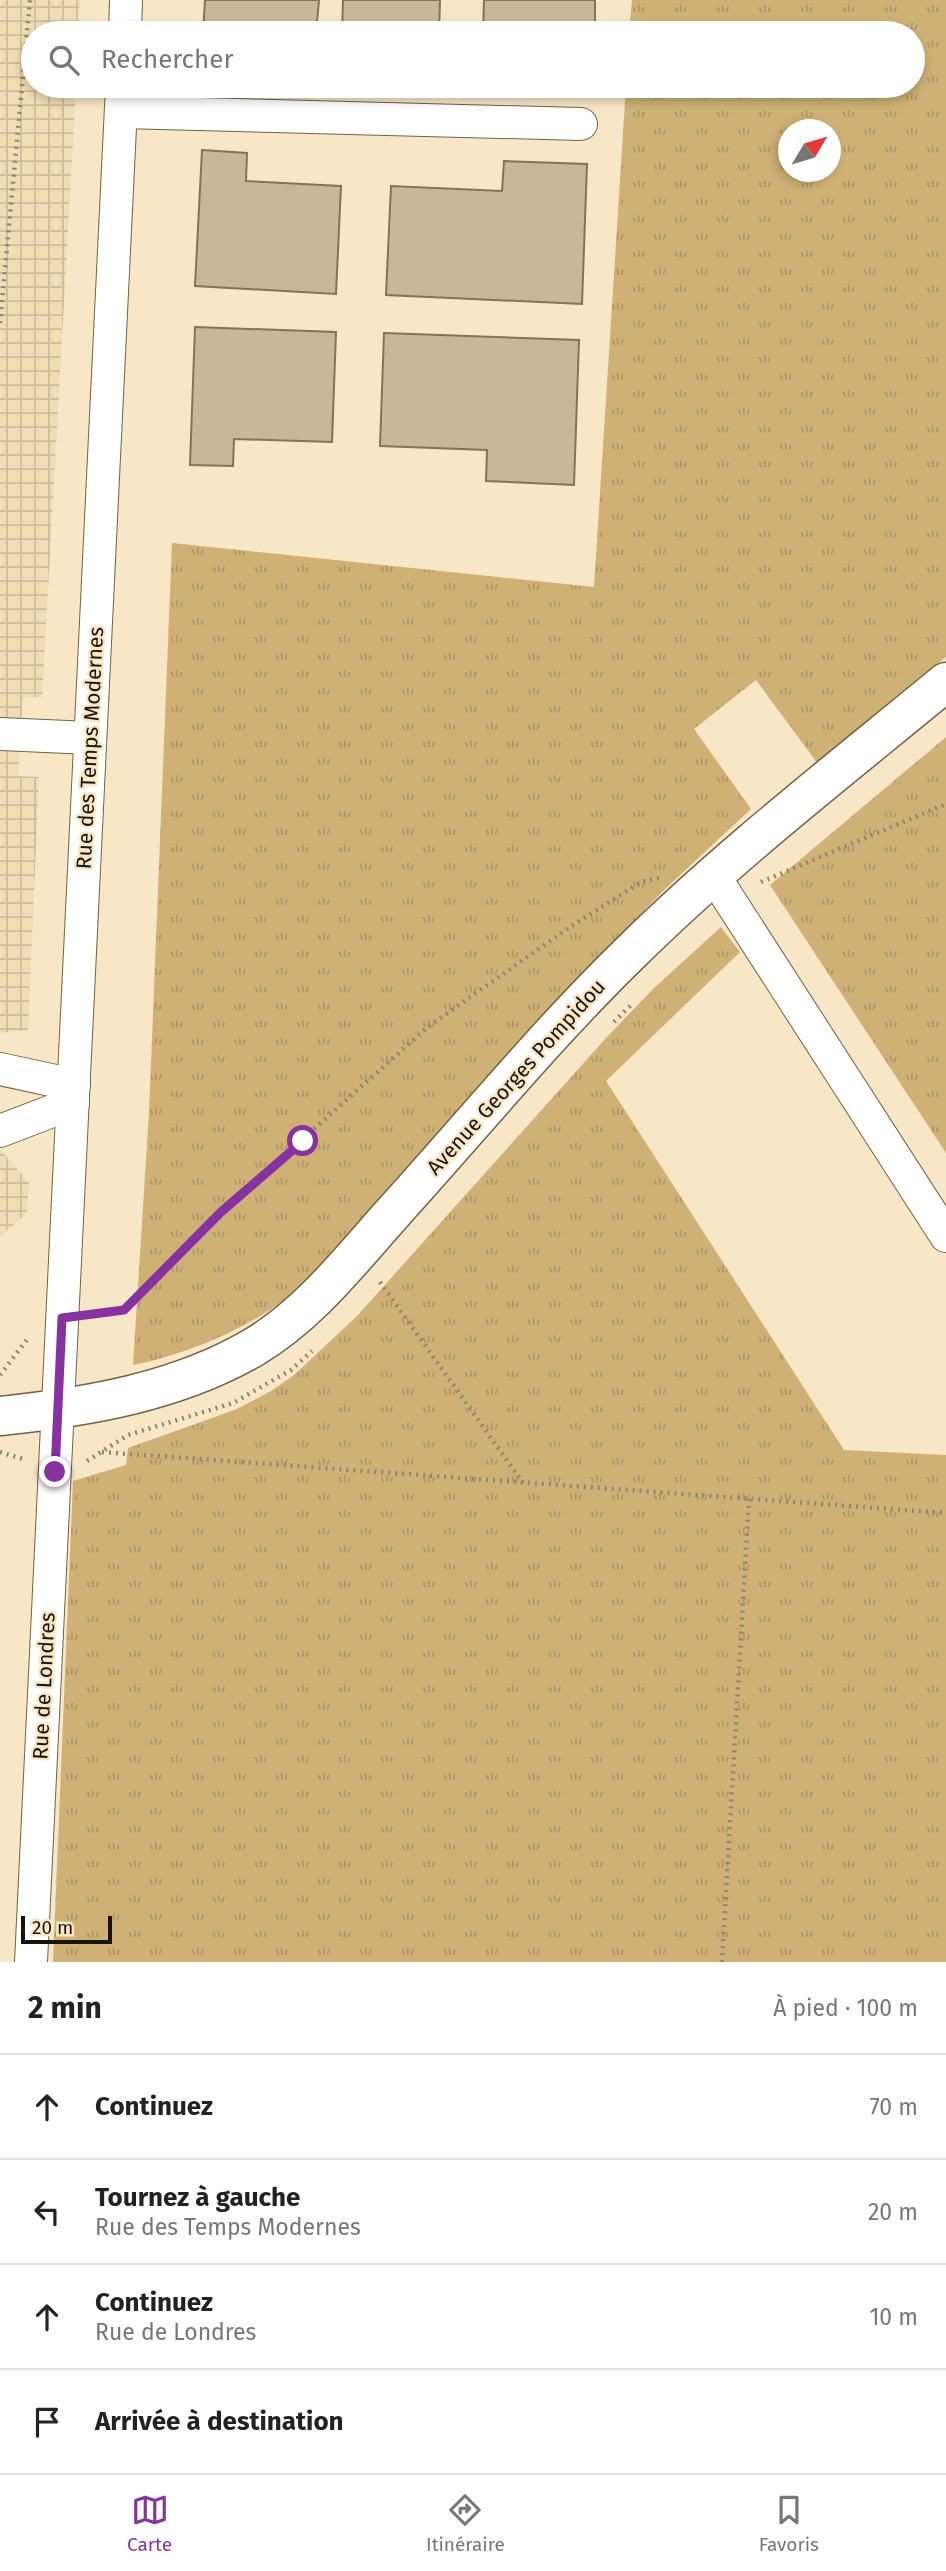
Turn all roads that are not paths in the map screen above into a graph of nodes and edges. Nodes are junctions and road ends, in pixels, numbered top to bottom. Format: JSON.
{"nodes":[{"id":1,"x":126,"y":0,"type":"edge"},
{"id":2,"x":125,"y":21,"type":"edge"},
{"id":3,"x":121,"y":99,"type":"edge"},
{"id":4,"x":581,"y":124,"type":"dead end"},
{"id":5,"x":946,"y":682,"type":"edge"},
{"id":6,"x":0,"y":734,"type":"edge"},
{"id":7,"x":90,"y":738,"type":"junction"},
{"id":8,"x":714,"y":876,"type":"junction"},
{"id":9,"x":0,"y":1069,"type":"edge"},
{"id":10,"x":73,"y":1094,"type":"junction"},
{"id":11,"x":0,"y":1131,"type":"edge"},
{"id":12,"x":946,"y":1236,"type":"edge"},
{"id":13,"x":58,"y":1410,"type":"junction"},
{"id":14,"x":0,"y":1416,"type":"edge"},
{"id":15,"x":31,"y":1962,"type":"edge"}],
"edges":[{"from":1,"to":2,"type":"street"},
{"from":3,"to":4,"type":"street"},
{"from":3,"to":7,"type":"street","name":"Rue des Temps Modernes"},
{"from":5,"to":8,"type":"main road","name":"Avenue Georges Pompidou"},
{"from":6,"to":7,"type":"street"},
{"from":7,"to":10,"type":"street","name":"Rue des Temps Modernes"},
{"from":8,"to":12,"type":"street"},
{"from":8,"to":13,"type":"main road","name":"Avenue Georges Pompidou"},
{"from":9,"to":10,"type":"street"},
{"from":10,"to":11,"type":"street"},
{"from":10,"to":13,"type":"street","name":"Rue des Temps Modernes"},
{"from":13,"to":14,"type":"main road","name":"Avenue Georges Pompidou"},
{"from":13,"to":15,"type":"street","name":"Rue de Londres"}]}
